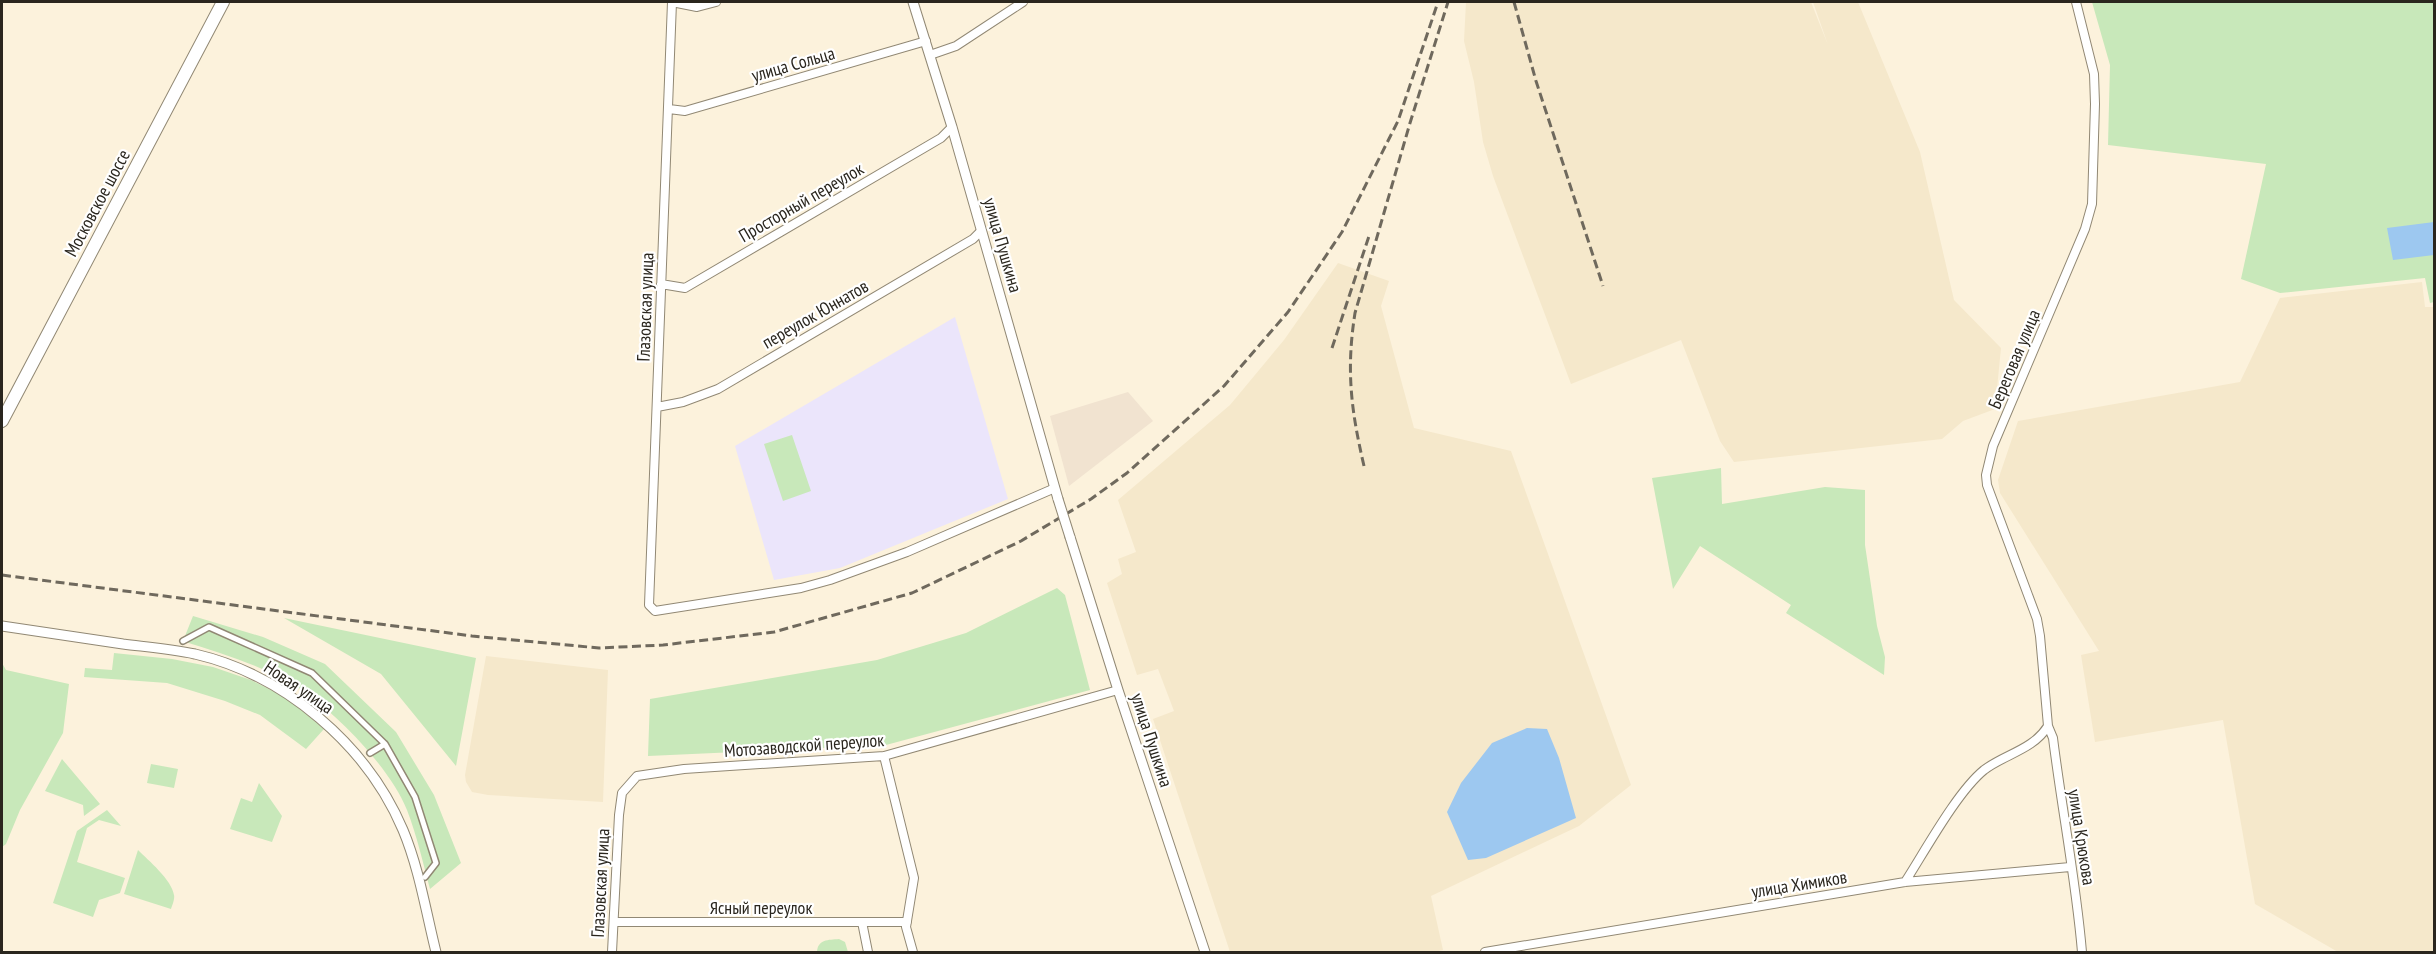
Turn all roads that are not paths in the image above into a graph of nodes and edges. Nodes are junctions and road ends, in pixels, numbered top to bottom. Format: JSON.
{"nodes":[{"id":1,"x":223,"y":2,"type":"edge"},
{"id":2,"x":672,"y":2,"type":"edge"},
{"id":3,"x":716,"y":2,"type":"edge"},
{"id":4,"x":913,"y":2,"type":"edge"},
{"id":5,"x":1023,"y":2,"type":"edge"},
{"id":6,"x":2076,"y":2,"type":"edge"},
{"id":7,"x":926,"y":41,"type":"junction"},
{"id":8,"x":930,"y":55,"type":"junction"},
{"id":9,"x":669,"y":109,"type":"junction"},
{"id":10,"x":952,"y":127,"type":"junction"},
{"id":11,"x":981,"y":231,"type":"junction"},
{"id":12,"x":661,"y":284,"type":"junction"},
{"id":13,"x":657,"y":407,"type":"junction"},
{"id":14,"x":2,"y":421,"type":"edge"},
{"id":15,"x":1055,"y":488,"type":"junction"},
{"id":16,"x":2,"y":626,"type":"edge"},
{"id":17,"x":183,"y":641,"type":"dead end"},
{"id":18,"x":1118,"y":690,"type":"junction"},
{"id":19,"x":2048,"y":726,"type":"junction"},
{"id":20,"x":385,"y":744,"type":"junction"},
{"id":21,"x":370,"y":753,"type":"dead end"},
{"id":22,"x":884,"y":756,"type":"junction"},
{"id":23,"x":619,"y":815,"type":"joint"},
{"id":24,"x":2070,"y":867,"type":"junction"},
{"id":25,"x":425,"y":877,"type":"dead end"},
{"id":26,"x":1905,"y":882,"type":"junction"},
{"id":27,"x":614,"y":922,"type":"junction"},
{"id":28,"x":862,"y":922,"type":"junction"},
{"id":29,"x":907,"y":922,"type":"junction"},
{"id":30,"x":436,"y":952,"type":"edge"},
{"id":31,"x":612,"y":952,"type":"edge"},
{"id":32,"x":868,"y":952,"type":"edge"},
{"id":33,"x":913,"y":952,"type":"edge"},
{"id":34,"x":1205,"y":952,"type":"edge"},
{"id":35,"x":1485,"y":952,"type":"edge"},
{"id":36,"x":2082,"y":952,"type":"edge"}],
"edges":[{"from":1,"to":14,"type":"main road","name":"Московское шоссе"},
{"from":2,"to":3,"type":"street"},
{"from":2,"to":9,"type":"street","name":"Глазовская улица"},
{"from":4,"to":7,"type":"street","name":"улица Пушкина"},
{"from":5,"to":8,"type":"street"},
{"from":6,"to":19,"type":"street","name":"Береговая улица"},
{"from":7,"to":8,"type":"street","name":"улица Пушкина"},
{"from":7,"to":9,"type":"street","name":"улица Сольца"},
{"from":8,"to":10,"type":"street","name":"улица Пушкина"},
{"from":9,"to":12,"type":"street","name":"Глазовская улица"},
{"from":10,"to":11,"type":"street","name":"улица Пушкина"},
{"from":10,"to":12,"type":"street","name":"Просторный переулок"},
{"from":11,"to":13,"type":"street","name":"переулок Юннатов"},
{"from":11,"to":15,"type":"street","name":"улица Пушкина"},
{"from":12,"to":13,"type":"street","name":"Глазовская улица"},
{"from":13,"to":15,"type":"street","name":"Глазовская улица"},
{"from":15,"to":18,"type":"street","name":"улица Пушкина","bridge":true},
{"from":16,"to":30,"type":"street","name":"Новая улица"},
{"from":17,"to":20,"type":"street"},
{"from":18,"to":22,"type":"street","name":"Мотозаводской переулок"},
{"from":18,"to":34,"type":"street","name":"улица Пушкина"},
{"from":19,"to":24,"type":"street","name":"улица Крюкова"},
{"from":19,"to":26,"type":"street"},
{"from":20,"to":21,"type":"street"},
{"from":20,"to":25,"type":"street"},
{"from":22,"to":23,"type":"street","name":"Мотозаводской переулок"},
{"from":22,"to":29,"type":"street"},
{"from":23,"to":27,"type":"street","name":"Глазовская улица"},
{"from":24,"to":26,"type":"street","name":"улица Химиков"},
{"from":24,"to":36,"type":"street","name":"улица Крюкова"},
{"from":26,"to":35,"type":"street","name":"улица Химиков"},
{"from":27,"to":28,"type":"street","name":"Ясный переулок"},
{"from":27,"to":31,"type":"street","name":"Глазовская улица"},
{"from":28,"to":29,"type":"street","name":"Ясный переулок"},
{"from":28,"to":32,"type":"street"},
{"from":29,"to":33,"type":"street"}]}
